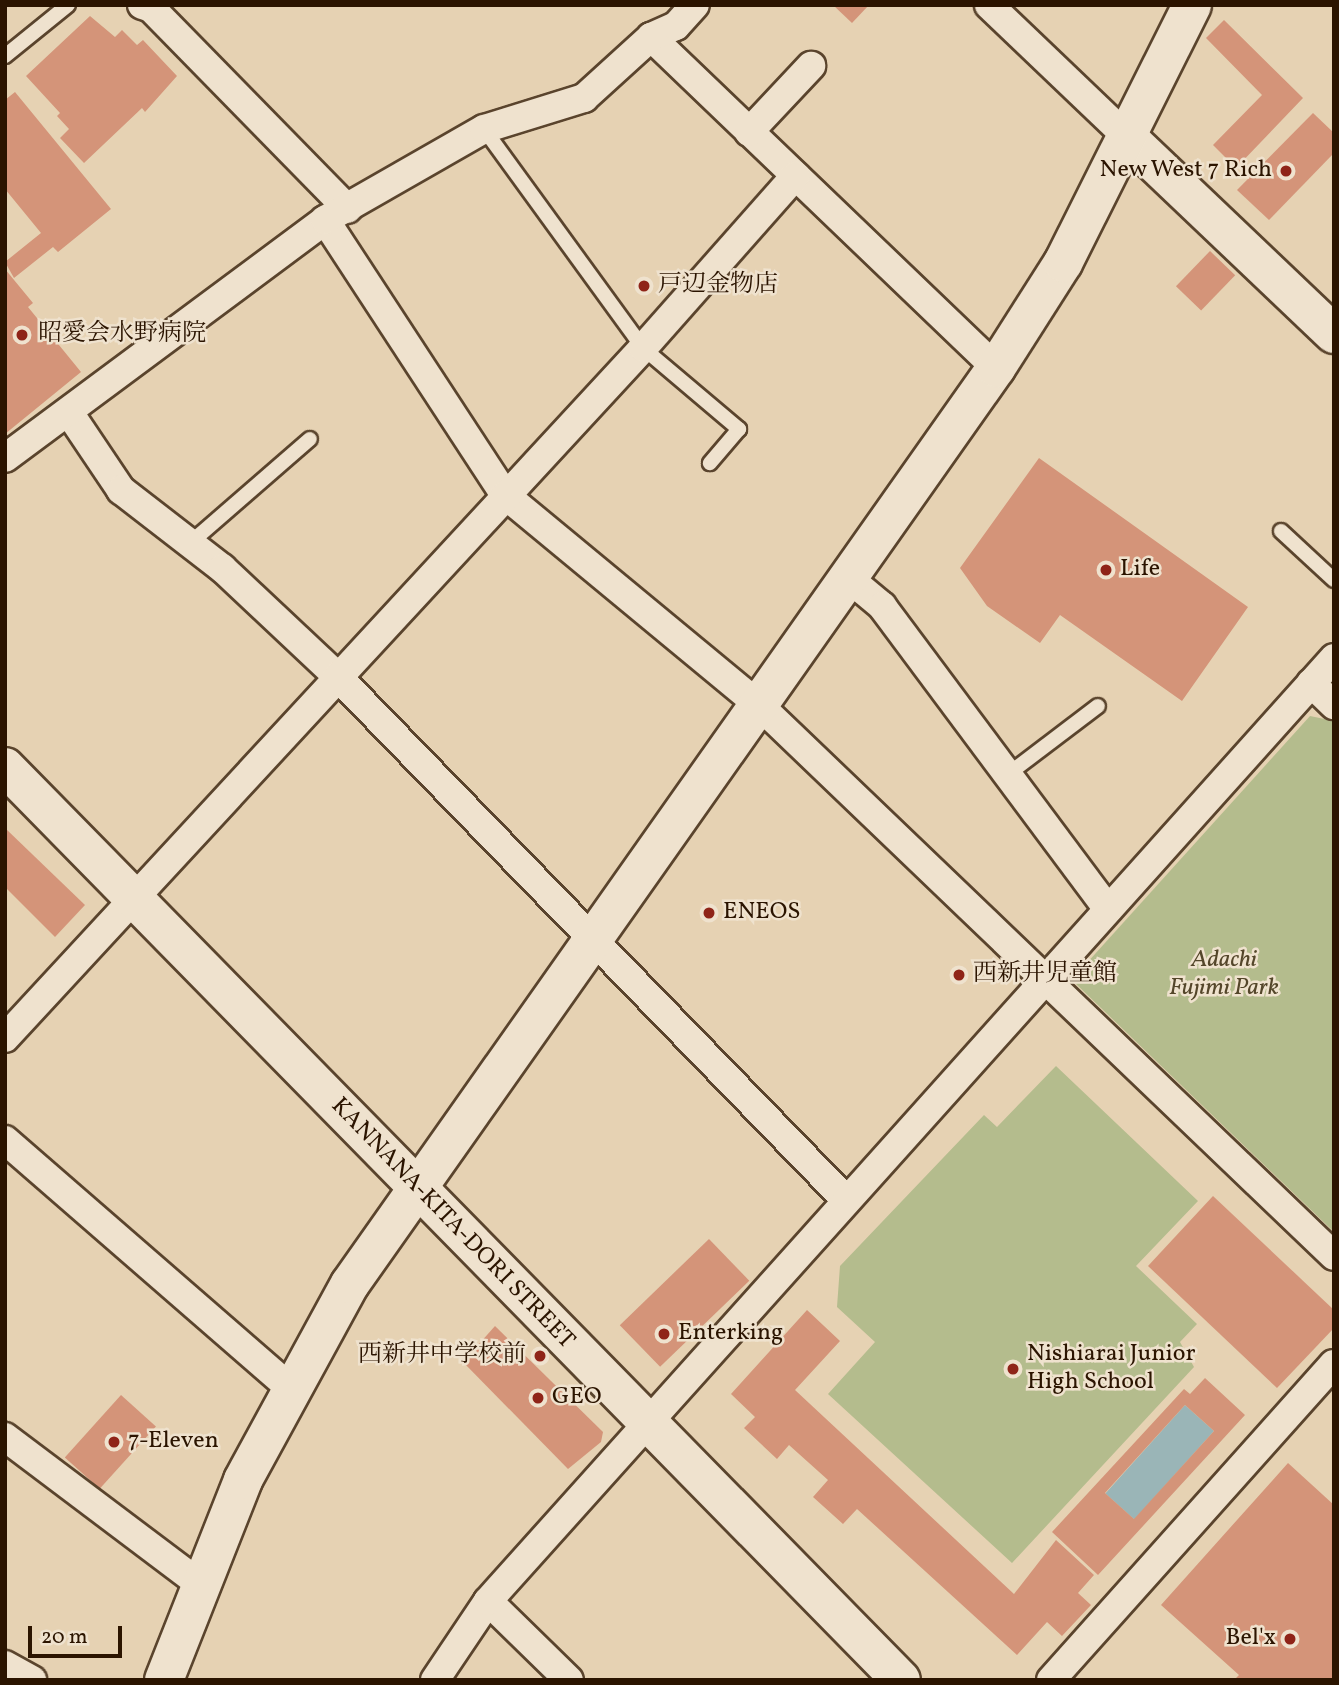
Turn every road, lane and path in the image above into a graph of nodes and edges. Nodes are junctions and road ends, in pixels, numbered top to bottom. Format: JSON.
{"nodes":[{"id":1,"x":68,"y":5,"type":"edge"},
{"id":2,"x":695,"y":5,"type":"edge"},
{"id":3,"x":989,"y":5,"type":"edge"},
{"id":4,"x":1192,"y":5,"type":"edge"},
{"id":5,"x":148,"y":6,"type":"edge"},
{"id":6,"x":651,"y":37,"type":"junction"},
{"id":7,"x":5,"y":55,"type":"edge"},
{"id":8,"x":811,"y":66,"type":"dead end"},
{"id":9,"x":484,"y":129,"type":"junction"},
{"id":10,"x":749,"y":132,"type":"junction"},
{"id":11,"x":1126,"y":136,"type":"junction"},
{"id":12,"x":796,"y":177,"type":"junction"},
{"id":13,"x":337,"y":214,"type":"junction"},
{"id":14,"x":1334,"y":334,"type":"edge"},
{"id":15,"x":643,"y":348,"type":"junction"},
{"id":16,"x":996,"y":368,"type":"junction"},
{"id":17,"x":70,"y":414,"type":"junction"},
{"id":18,"x":310,"y":439,"type":"dead end"},
{"id":19,"x":5,"y":458,"type":"edge"},
{"id":20,"x":710,"y":463,"type":"dead end"},
{"id":21,"x":505,"y":495,"type":"junction"},
{"id":22,"x":1281,"y":531,"type":"dead end"},
{"id":23,"x":189,"y":544,"type":"junction"},
{"id":24,"x":846,"y":576,"type":"junction"},
{"id":25,"x":1334,"y":580,"type":"edge"},
{"id":26,"x":1334,"y":658,"type":"edge"},
{"id":27,"x":337,"y":676,"type":"junction"},
{"id":28,"x":1311,"y":683,"type":"junction"},
{"id":29,"x":759,"y":705,"type":"junction"},
{"id":30,"x":1334,"y":705,"type":"edge"},
{"id":31,"x":1098,"y":706,"type":"dead end"},
{"id":32,"x":5,"y":767,"type":"edge"},
{"id":33,"x":1007,"y":775,"type":"junction"},
{"id":34,"x":132,"y":897,"type":"junction"},
{"id":35,"x":1108,"y":909,"type":"junction"},
{"id":36,"x":594,"y":940,"type":"junction"},
{"id":37,"x":1046,"y":978,"type":"junction"},
{"id":38,"x":5,"y":1038,"type":"edge"},
{"id":39,"x":5,"y":1140,"type":"edge"},
{"id":40,"x":416,"y":1188,"type":"junction"},
{"id":41,"x":845,"y":1199,"type":"junction"},
{"id":42,"x":1334,"y":1256,"type":"edge"},
{"id":43,"x":1334,"y":1364,"type":"edge"},
{"id":44,"x":291,"y":1389,"type":"junction"},
{"id":45,"x":647,"y":1423,"type":"junction"},
{"id":46,"x":5,"y":1437,"type":"edge"},
{"id":47,"x":200,"y":1584,"type":"junction"},
{"id":48,"x":488,"y":1601,"type":"junction"},
{"id":49,"x":5,"y":1665,"type":"edge"},
{"id":50,"x":32,"y":1680,"type":"edge"},
{"id":51,"x":164,"y":1680,"type":"edge"},
{"id":52,"x":435,"y":1680,"type":"edge"},
{"id":53,"x":569,"y":1680,"type":"edge"},
{"id":54,"x":901,"y":1680,"type":"edge"},
{"id":55,"x":1051,"y":1680,"type":"edge"}],
"edges":[{"from":1,"to":7,"type":"lane"},
{"from":2,"to":6,"type":"street"},
{"from":3,"to":11,"type":"street"},
{"from":4,"to":11,"type":"street"},
{"from":5,"to":13,"type":"street"},
{"from":6,"to":9,"type":"street"},
{"from":6,"to":10,"type":"street"},
{"from":8,"to":10,"type":"street"},
{"from":9,"to":13,"type":"street"},
{"from":9,"to":15,"type":"lane"},
{"from":10,"to":12,"type":"street"},
{"from":11,"to":14,"type":"street"},
{"from":11,"to":16,"type":"street"},
{"from":12,"to":15,"type":"street"},
{"from":12,"to":16,"type":"street"},
{"from":13,"to":17,"type":"street"},
{"from":13,"to":21,"type":"street"},
{"from":15,"to":20,"type":"lane"},
{"from":15,"to":21,"type":"street"},
{"from":16,"to":24,"type":"street"},
{"from":17,"to":19,"type":"street"},
{"from":17,"to":23,"type":"street"},
{"from":18,"to":23,"type":"lane"},
{"from":21,"to":27,"type":"street"},
{"from":21,"to":29,"type":"street"},
{"from":22,"to":25,"type":"lane"},
{"from":23,"to":27,"type":"street"},
{"from":24,"to":29,"type":"street"},
{"from":24,"to":33,"type":"street"},
{"from":26,"to":28,"type":"street"},
{"from":27,"to":34,"type":"street"},
{"from":27,"to":36,"type":"street"},
{"from":28,"to":30,"type":"street"},
{"from":28,"to":35,"type":"street"},
{"from":29,"to":36,"type":"street"},
{"from":29,"to":37,"type":"street"},
{"from":31,"to":33,"type":"lane"},
{"from":32,"to":34,"type":"street","name":"KANNANA-KITA-DORI STREET"},
{"from":33,"to":35,"type":"street"},
{"from":34,"to":38,"type":"street"},
{"from":34,"to":40,"type":"street","name":"KANNANA-KITA-DORI STREET"},
{"from":35,"to":37,"type":"street"},
{"from":36,"to":40,"type":"street"},
{"from":36,"to":41,"type":"street"},
{"from":37,"to":41,"type":"street"},
{"from":37,"to":42,"type":"street"},
{"from":39,"to":44,"type":"street"},
{"from":40,"to":44,"type":"street"},
{"from":40,"to":45,"type":"street","name":"KANNANA-KITA-DORI STREET"},
{"from":41,"to":45,"type":"street"},
{"from":43,"to":55,"type":"street"},
{"from":44,"to":47,"type":"street"},
{"from":45,"to":48,"type":"street"},
{"from":45,"to":54,"type":"street","name":"KANNANA-KITA-DORI STREET"},
{"from":46,"to":47,"type":"street"},
{"from":47,"to":51,"type":"street"},
{"from":48,"to":52,"type":"street"},
{"from":48,"to":53,"type":"street"},
{"from":49,"to":50,"type":"street"}]}
